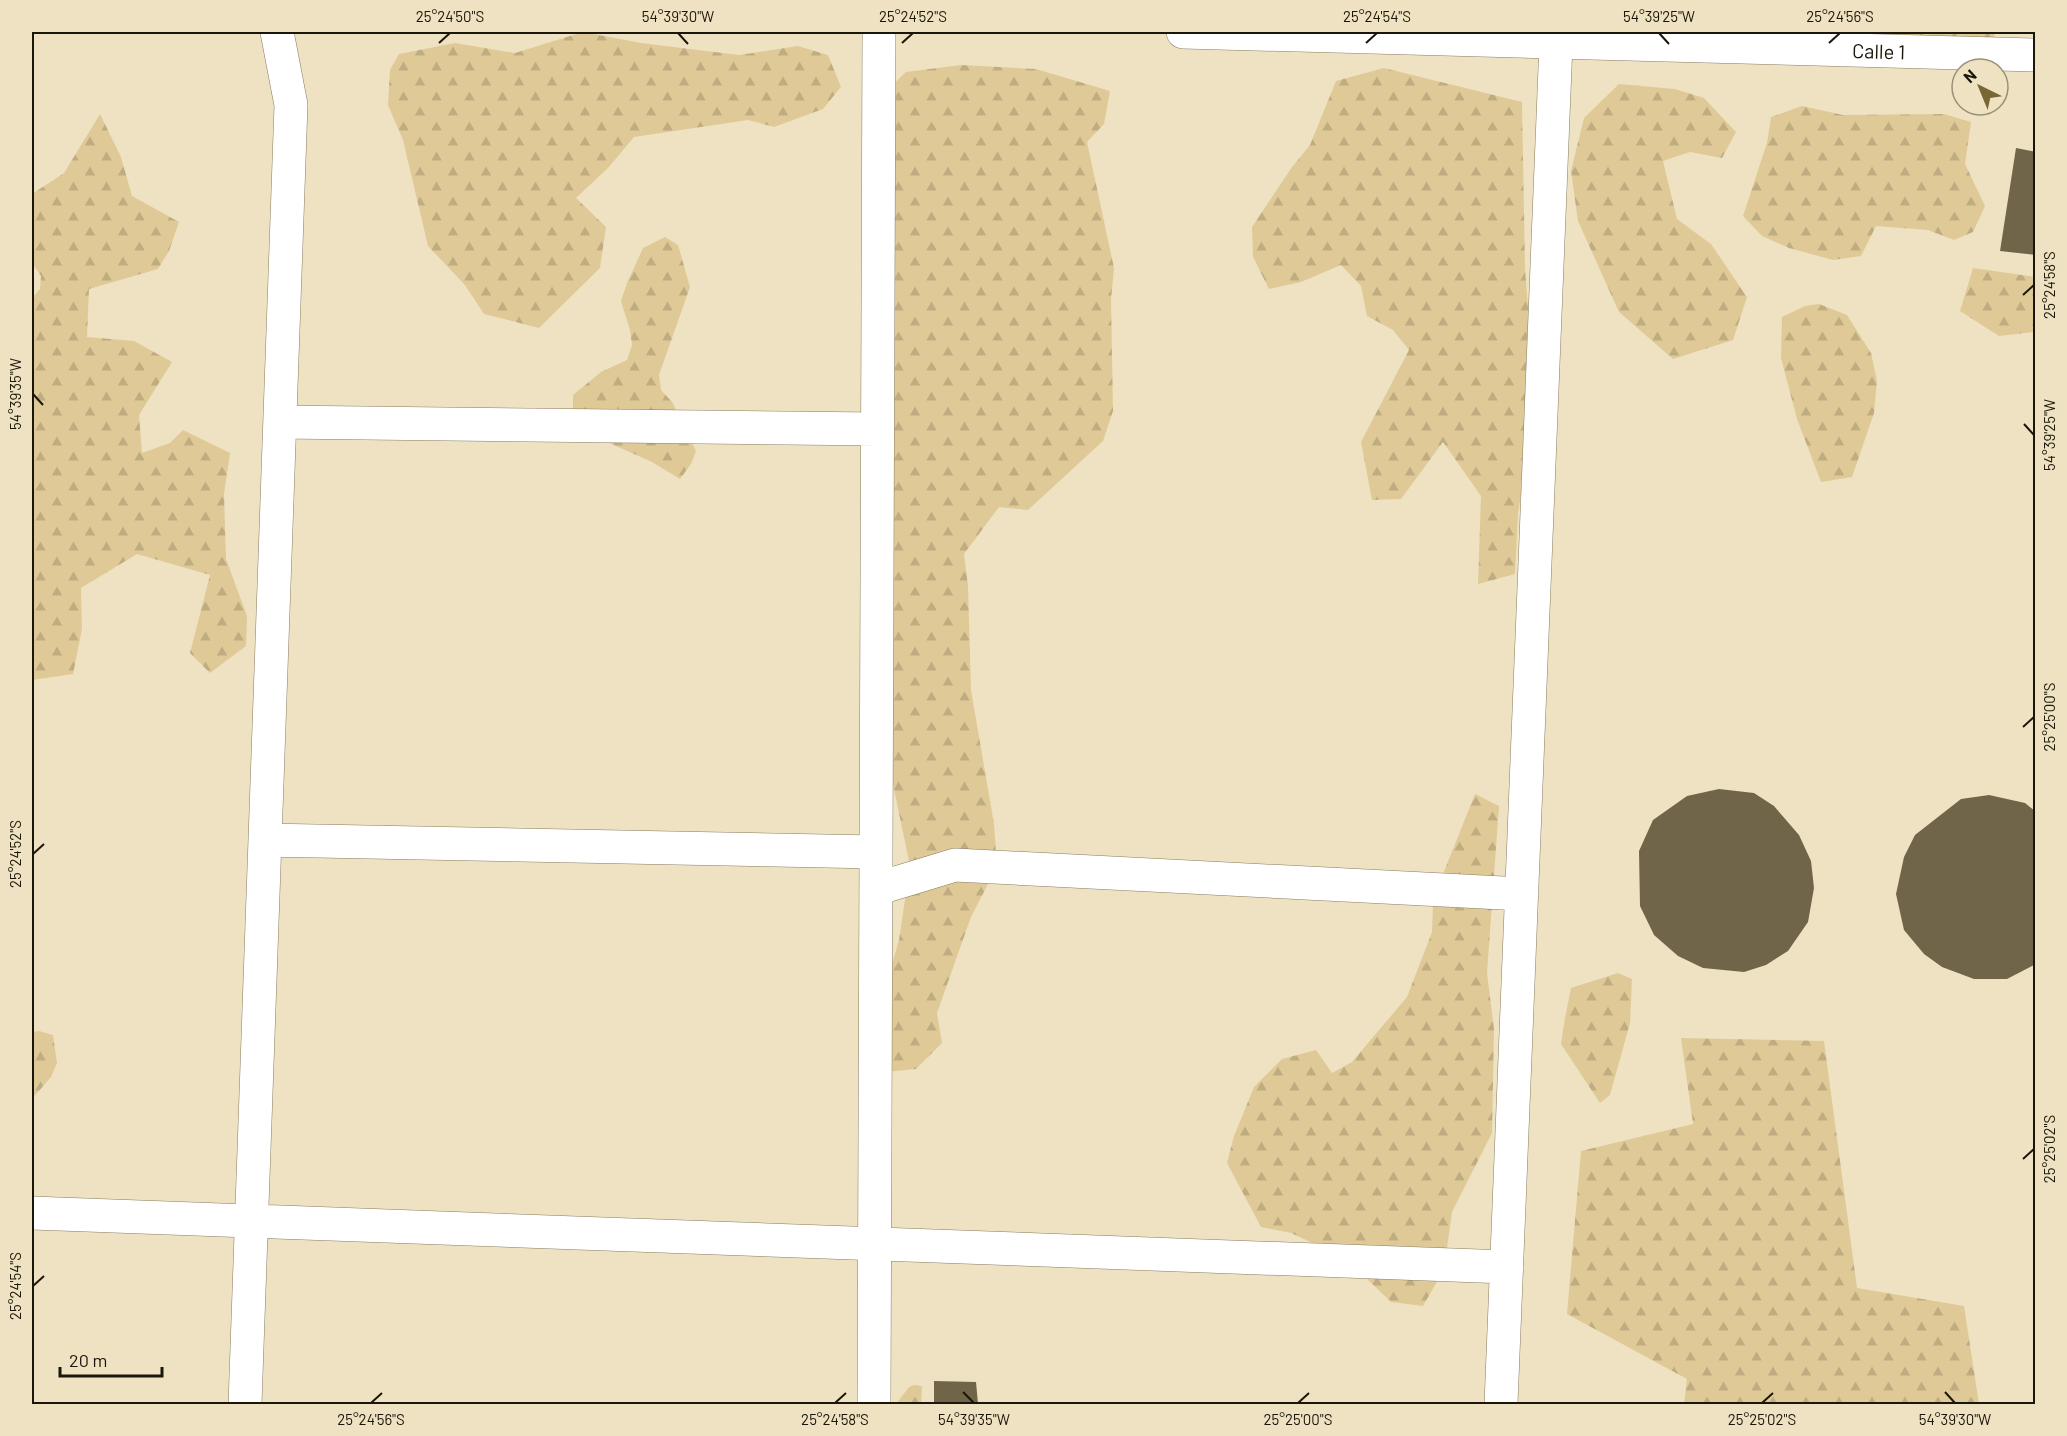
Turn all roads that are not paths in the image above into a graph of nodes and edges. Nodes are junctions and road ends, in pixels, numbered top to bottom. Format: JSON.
{"nodes":[{"id":1,"x":277,"y":32,"type":"edge"},
{"id":2,"x":879,"y":32,"type":"edge"},
{"id":3,"x":1183,"y":32,"type":"edge"},
{"id":4,"x":1577,"y":39,"type":"edge"},
{"id":5,"x":2036,"y":55,"type":"edge"},
{"id":6,"x":280,"y":422,"type":"junction"},
{"id":7,"x":877,"y":429,"type":"junction"},
{"id":8,"x":265,"y":840,"type":"junction"},
{"id":9,"x":876,"y":852,"type":"junction"},
{"id":10,"x":876,"y":889,"type":"junction"},
{"id":11,"x":1522,"y":894,"type":"junction"},
{"id":12,"x":32,"y":1213,"type":"edge"},
{"id":13,"x":252,"y":1221,"type":"junction"},
{"id":14,"x":875,"y":1244,"type":"junction"},
{"id":15,"x":1507,"y":1267,"type":"junction"},
{"id":16,"x":245,"y":1404,"type":"edge"},
{"id":17,"x":874,"y":1404,"type":"edge"},
{"id":18,"x":1502,"y":1404,"type":"edge"}],
"edges":[{"from":1,"to":6,"type":"street"},
{"from":2,"to":7,"type":"street"},
{"from":3,"to":4,"type":"street","name":"Calle 1"},
{"from":4,"to":5,"type":"street","name":"Calle 1"},
{"from":4,"to":11,"type":"street"},
{"from":6,"to":7,"type":"street"},
{"from":6,"to":8,"type":"street"},
{"from":7,"to":9,"type":"street"},
{"from":8,"to":9,"type":"street"},
{"from":8,"to":13,"type":"street"},
{"from":9,"to":10,"type":"street"},
{"from":10,"to":11,"type":"street"},
{"from":10,"to":14,"type":"street"},
{"from":11,"to":15,"type":"street"},
{"from":12,"to":13,"type":"street"},
{"from":13,"to":14,"type":"street"},
{"from":13,"to":16,"type":"street"},
{"from":14,"to":15,"type":"street"},
{"from":14,"to":17,"type":"street"},
{"from":15,"to":18,"type":"street"}]}
